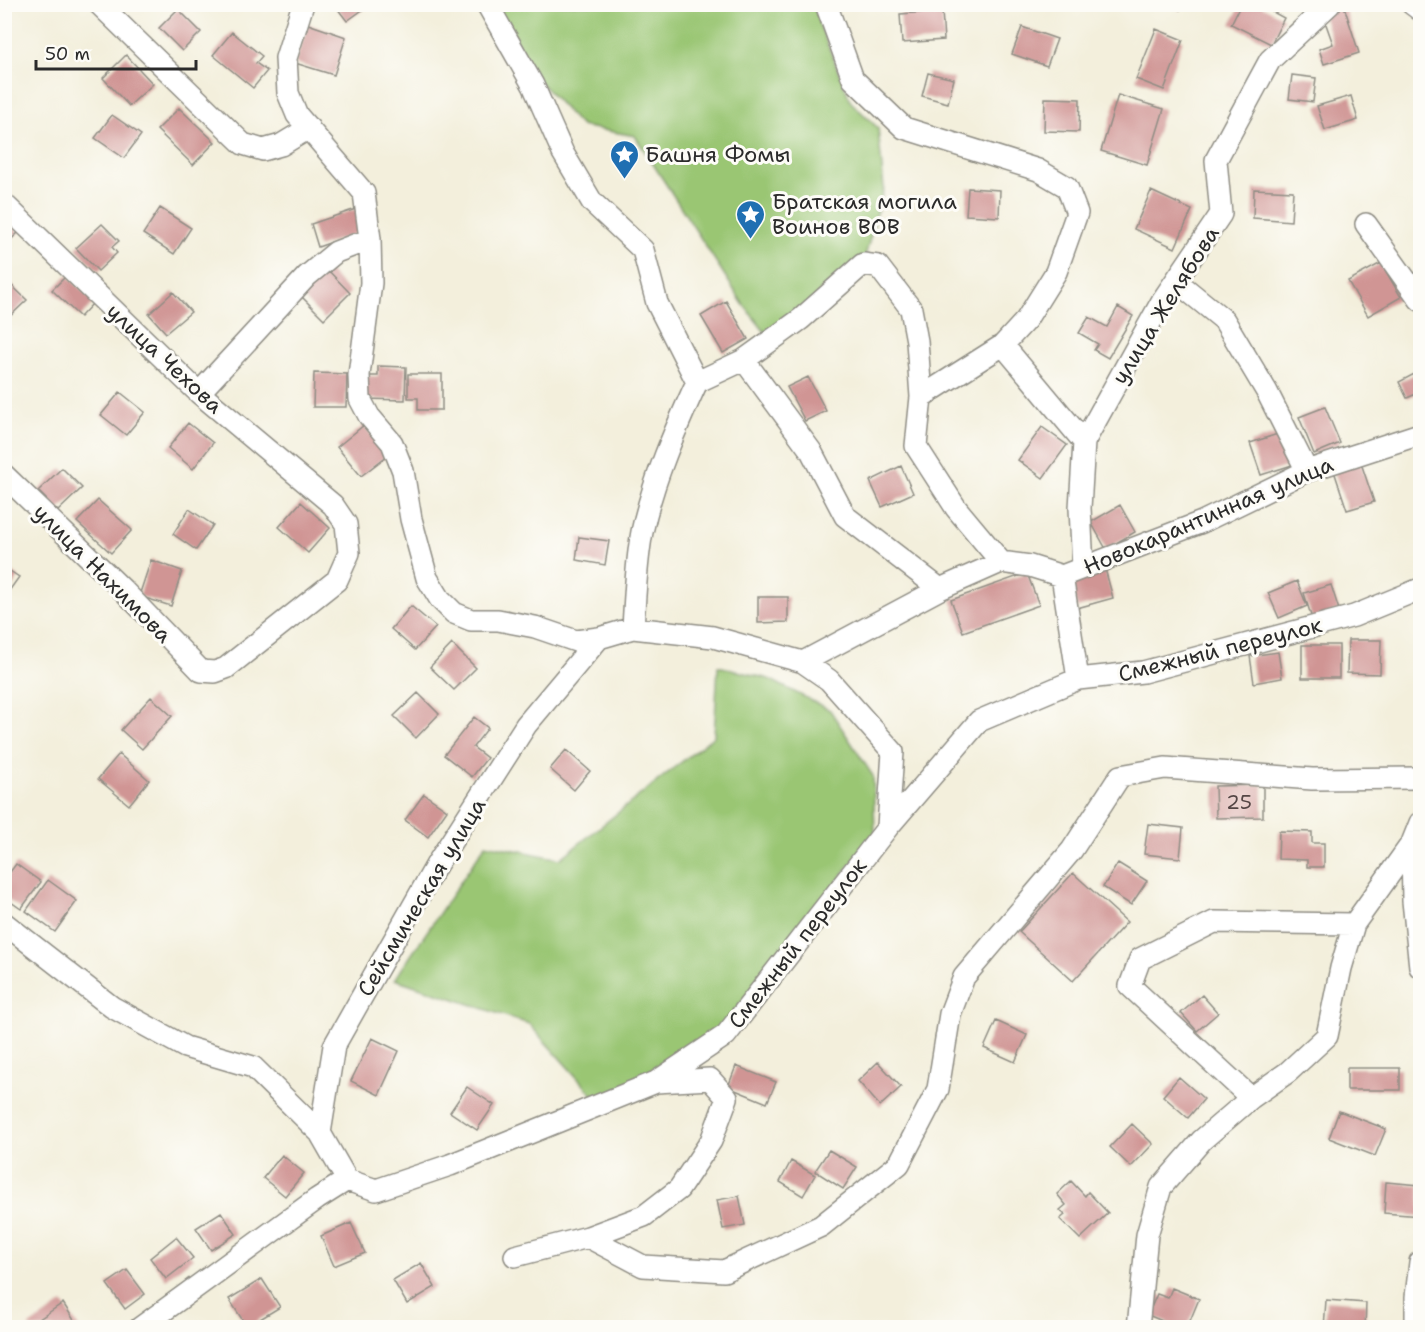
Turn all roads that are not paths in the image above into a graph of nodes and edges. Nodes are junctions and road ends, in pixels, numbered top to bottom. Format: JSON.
{"nodes":[{"id":1,"x":99,"y":4,"type":"edge"},
{"id":2,"x":303,"y":4,"type":"edge"},
{"id":3,"x":487,"y":4,"type":"edge"},
{"id":4,"x":826,"y":4,"type":"edge"},
{"id":5,"x":1330,"y":4,"type":"edge"},
{"id":6,"x":1412,"y":4,"type":"edge"},
{"id":7,"x":1420,"y":10,"type":"edge"},
{"id":8,"x":309,"y":128,"type":"junction"},
{"id":9,"x":4,"y":204,"type":"edge"},
{"id":10,"x":1366,"y":224,"type":"dead end"},
{"id":11,"x":370,"y":239,"type":"junction"},
{"id":12,"x":1176,"y":280,"type":"junction"},
{"id":13,"x":1420,"y":300,"type":"edge"},
{"id":14,"x":1003,"y":345,"type":"junction"},
{"id":15,"x":744,"y":360,"type":"junction"},
{"id":16,"x":697,"y":382,"type":"junction"},
{"id":17,"x":199,"y":393,"type":"junction"},
{"id":18,"x":921,"y":397,"type":"junction"},
{"id":19,"x":1420,"y":434,"type":"edge"},
{"id":20,"x":1084,"y":442,"type":"junction"},
{"id":21,"x":1307,"y":471,"type":"junction"},
{"id":22,"x":4,"y":475,"type":"edge"},
{"id":23,"x":1001,"y":562,"type":"junction"},
{"id":24,"x":1083,"y":568,"type":"junction"},
{"id":25,"x":1062,"y":576,"type":"junction"},
{"id":26,"x":940,"y":589,"type":"junction"},
{"id":27,"x":1420,"y":589,"type":"edge"},
{"id":28,"x":633,"y":628,"type":"junction"},
{"id":29,"x":599,"y":638,"type":"junction"},
{"id":30,"x":803,"y":662,"type":"junction"},
{"id":31,"x":201,"y":671,"type":"joint"},
{"id":32,"x":1078,"y":679,"type":"junction"},
{"id":33,"x":1420,"y":778,"type":"edge"},
{"id":34,"x":1420,"y":823,"type":"edge"},
{"id":35,"x":888,"y":826,"type":"junction"},
{"id":36,"x":1412,"y":843,"type":"junction"},
{"id":37,"x":4,"y":923,"type":"edge"},
{"id":38,"x":1354,"y":924,"type":"junction"},
{"id":39,"x":1420,"y":967,"type":"edge"},
{"id":40,"x":656,"y":1082,"type":"junction"},
{"id":41,"x":1251,"y":1098,"type":"junction"},
{"id":42,"x":320,"y":1133,"type":"junction"},
{"id":43,"x":347,"y":1180,"type":"junction"},
{"id":44,"x":588,"y":1237,"type":"junction"},
{"id":45,"x":515,"y":1256,"type":"dead end"},
{"id":46,"x":1420,"y":1262,"type":"edge"},
{"id":47,"x":140,"y":1328,"type":"edge"},
{"id":48,"x":1138,"y":1328,"type":"edge"},
{"id":49,"x":1416,"y":1328,"type":"edge"}],
"edges":[{"from":1,"to":8,"type":"street"},
{"from":2,"to":8,"type":"street"},
{"from":3,"to":16,"type":"street"},
{"from":4,"to":14,"type":"street"},
{"from":5,"to":12,"type":"street","name":"улица Желябова"},
{"from":6,"to":7,"type":"street"},
{"from":8,"to":11,"type":"street"},
{"from":9,"to":17,"type":"street","name":"улица Чехова"},
{"from":10,"to":13,"type":"street"},
{"from":11,"to":17,"type":"street"},
{"from":11,"to":29,"type":"street"},
{"from":12,"to":20,"type":"street","name":"улица Желябова"},
{"from":12,"to":21,"type":"street"},
{"from":14,"to":18,"type":"street"},
{"from":14,"to":20,"type":"street"},
{"from":15,"to":16,"type":"street"},
{"from":15,"to":18,"type":"street"},
{"from":15,"to":26,"type":"street"},
{"from":16,"to":28,"type":"street"},
{"from":17,"to":31,"type":"street","name":"улица Чехова"},
{"from":18,"to":23,"type":"street"},
{"from":19,"to":21,"type":"street","name":"Новокарантинная улица"},
{"from":20,"to":24,"type":"street","name":"улица Желябова"},
{"from":21,"to":24,"type":"street","name":"Новокарантинная улица"},
{"from":22,"to":31,"type":"street","name":"улица Нахимова"},
{"from":23,"to":25,"type":"street","name":"Новокарантинная улица"},
{"from":23,"to":26,"type":"street"},
{"from":24,"to":25,"type":"street","name":"Новокарантинная улица"},
{"from":25,"to":32,"type":"street"},
{"from":26,"to":30,"type":"street"},
{"from":27,"to":32,"type":"street","name":"Смежный переулок"},
{"from":28,"to":29,"type":"street"},
{"from":28,"to":30,"type":"street"},
{"from":29,"to":42,"type":"street","name":"Сейсмическая улица"},
{"from":30,"to":35,"type":"street"},
{"from":32,"to":35,"type":"street","name":"Смежный переулок"},
{"from":33,"to":44,"type":"street"},
{"from":34,"to":36,"type":"street"},
{"from":35,"to":40,"type":"street","name":"Смежный переулок"},
{"from":36,"to":38,"type":"street"},
{"from":36,"to":39,"type":"street"},
{"from":37,"to":42,"type":"street"},
{"from":38,"to":41,"type":"street"},
{"from":38,"to":41,"type":"street"},
{"from":40,"to":43,"type":"street","name":"Смежный переулок"},
{"from":40,"to":44,"type":"street"},
{"from":41,"to":48,"type":"street"},
{"from":42,"to":43,"type":"street"},
{"from":43,"to":47,"type":"street"},
{"from":44,"to":45,"type":"street"},
{"from":46,"to":49,"type":"street"}]}
